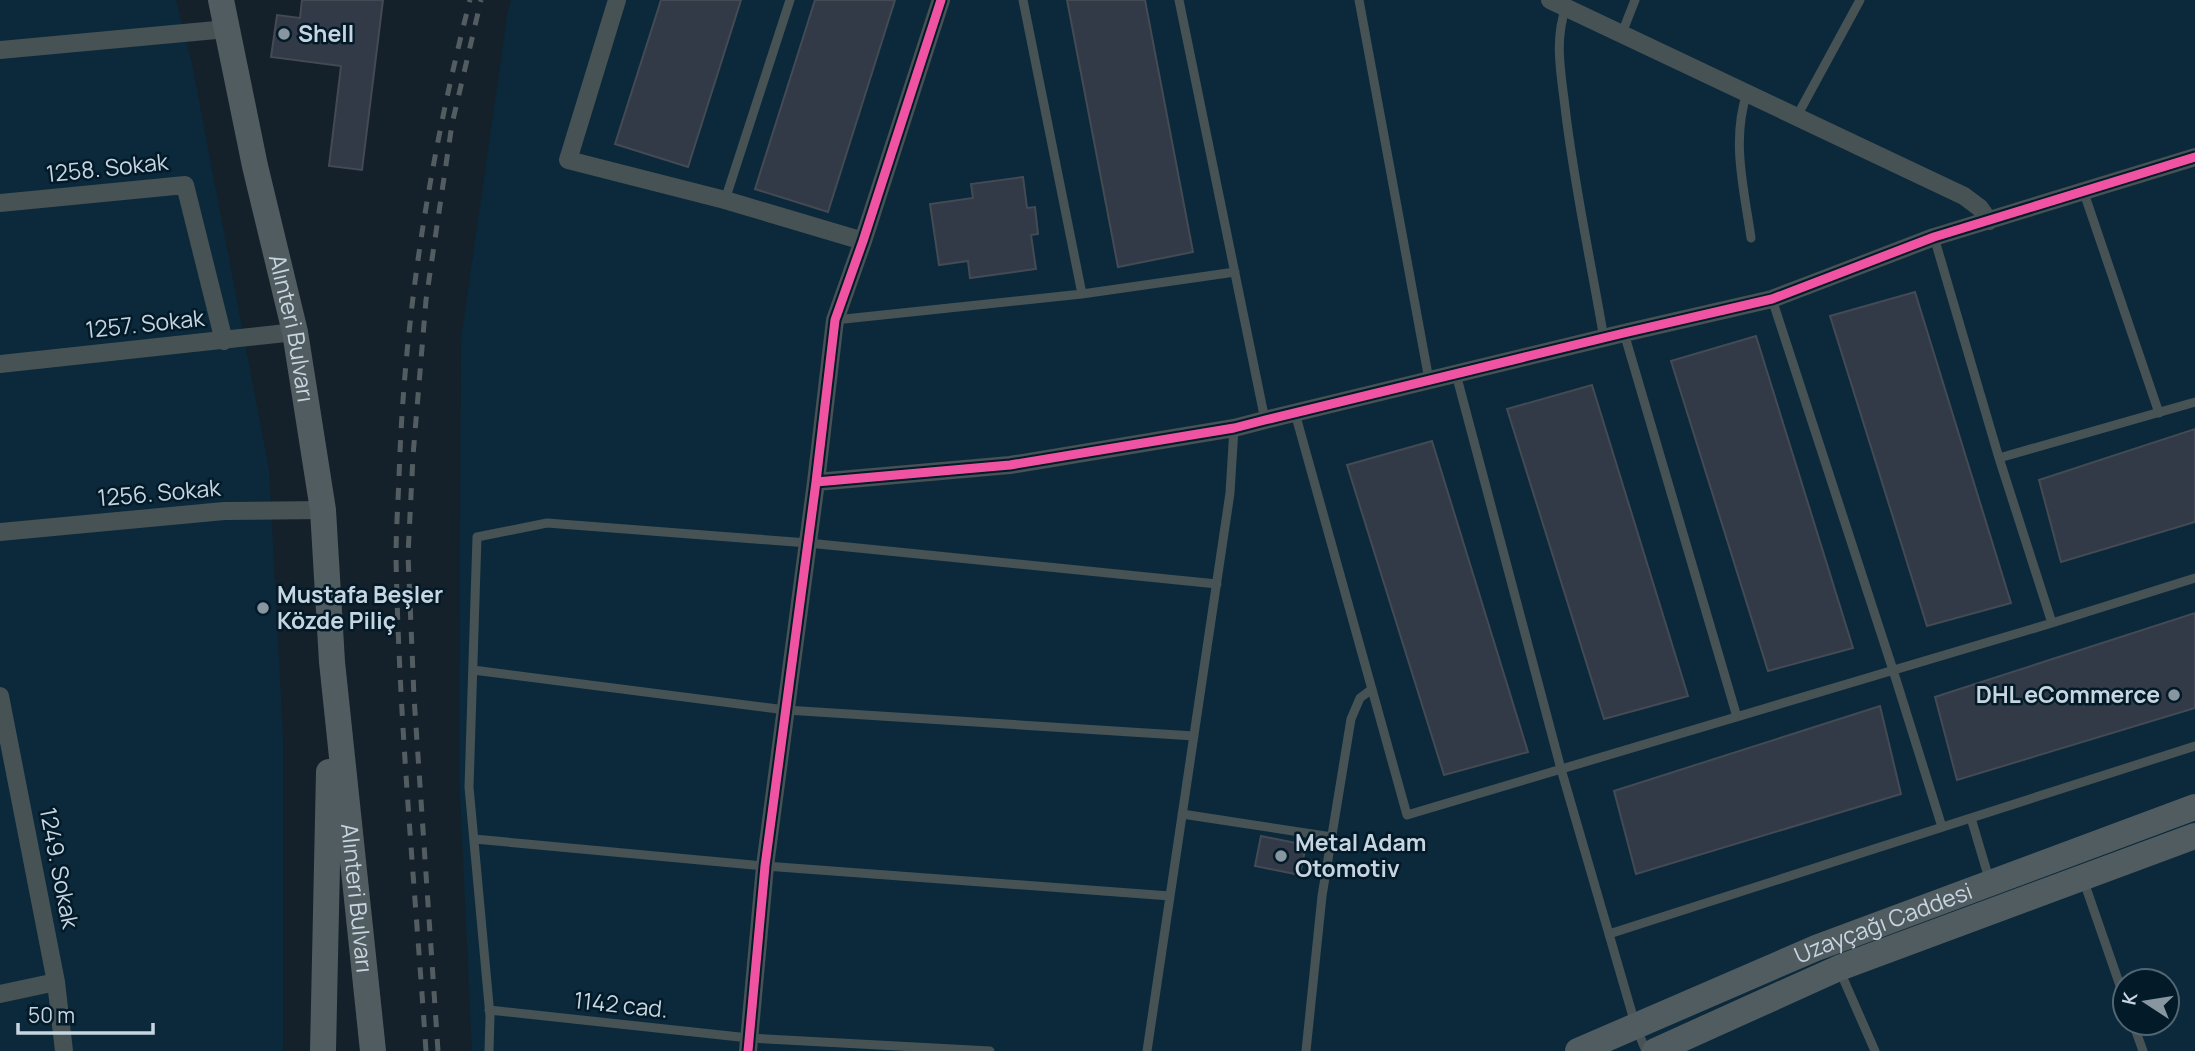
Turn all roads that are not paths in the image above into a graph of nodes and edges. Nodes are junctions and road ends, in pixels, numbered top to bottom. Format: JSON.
{"nodes":[{"id":1,"x":221,"y":0,"type":"edge"},
{"id":2,"x":617,"y":0,"type":"edge"},
{"id":3,"x":790,"y":0,"type":"edge"},
{"id":4,"x":941,"y":0,"type":"edge"},
{"id":5,"x":1023,"y":0,"type":"edge"},
{"id":6,"x":1179,"y":0,"type":"edge"},
{"id":7,"x":1359,"y":0,"type":"edge"},
{"id":8,"x":1634,"y":0,"type":"edge"},
{"id":9,"x":1860,"y":0,"type":"edge"},
{"id":10,"x":1558,"y":4,"type":"edge"},
{"id":11,"x":227,"y":29,"type":"junction"},
{"id":12,"x":1622,"y":33,"type":"junction"},
{"id":13,"x":0,"y":50,"type":"edge"},
{"id":14,"x":1747,"y":93,"type":"junction"},
{"id":15,"x":1797,"y":116,"type":"junction"},
{"id":16,"x":2195,"y":157,"type":"edge"},
{"id":17,"x":2083,"y":190,"type":"junction"},
{"id":18,"x":725,"y":200,"type":"junction"},
{"id":19,"x":0,"y":203,"type":"edge"},
{"id":20,"x":1989,"y":221,"type":"junction"},
{"id":21,"x":1934,"y":237,"type":"junction"},
{"id":22,"x":1751,"y":238,"type":"dead end"},
{"id":23,"x":863,"y":241,"type":"junction"},
{"id":24,"x":1235,"y":271,"type":"junction"},
{"id":25,"x":1082,"y":294,"type":"junction"},
{"id":26,"x":1772,"y":299,"type":"junction"},
{"id":27,"x":835,"y":320,"type":"junction"},
{"id":28,"x":295,"y":332,"type":"junction"},
{"id":29,"x":1624,"y":332,"type":"junction"},
{"id":30,"x":1604,"y":339,"type":"junction"},
{"id":31,"x":224,"y":341,"type":"junction"},
{"id":32,"x":0,"y":363,"type":"edge"},
{"id":33,"x":1456,"y":374,"type":"junction"},
{"id":34,"x":1429,"y":380,"type":"junction"},
{"id":35,"x":2195,"y":402,"type":"edge"},
{"id":36,"x":1295,"y":412,"type":"junction"},
{"id":37,"x":2159,"y":414,"type":"junction"},
{"id":38,"x":1265,"y":420,"type":"junction"},
{"id":39,"x":1234,"y":428,"type":"junction"},
{"id":40,"x":1999,"y":458,"type":"junction"},
{"id":41,"x":816,"y":482,"type":"junction"},
{"id":42,"x":323,"y":510,"type":"junction"},
{"id":43,"x":0,"y":532,"type":"edge"},
{"id":44,"x":808,"y":544,"type":"junction"},
{"id":45,"x":2195,"y":578,"type":"edge"},
{"id":46,"x":1217,"y":584,"type":"junction"},
{"id":47,"x":2052,"y":624,"type":"junction"},
{"id":48,"x":332,"y":662,"type":"junction"},
{"id":49,"x":473,"y":670,"type":"junction"},
{"id":50,"x":1893,"y":670,"type":"junction"},
{"id":51,"x":1372,"y":689,"type":"junction"},
{"id":52,"x":0,"y":696,"type":"edge"},
{"id":53,"x":786,"y":710,"type":"junction"},
{"id":54,"x":1737,"y":717,"type":"junction"},
{"id":55,"x":1194,"y":736,"type":"junction"},
{"id":56,"x":2195,"y":746,"type":"edge"},
{"id":57,"x":1561,"y":769,"type":"junction"},
{"id":58,"x":2195,"y":807,"type":"edge"},
{"id":59,"x":1182,"y":814,"type":"junction"},
{"id":60,"x":1971,"y":818,"type":"junction"},
{"id":61,"x":1942,"y":827,"type":"junction"},
{"id":62,"x":1332,"y":836,"type":"junction"},
{"id":63,"x":2195,"y":836,"type":"edge"},
{"id":64,"x":474,"y":839,"type":"junction"},
{"id":65,"x":765,"y":866,"type":"junction"},
{"id":66,"x":2083,"y":877,"type":"junction"},
{"id":67,"x":1990,"y":883,"type":"junction"},
{"id":68,"x":1170,"y":896,"type":"junction"},
{"id":69,"x":1609,"y":934,"type":"junction"},
{"id":70,"x":2114,"y":967,"type":"edge"},
{"id":71,"x":1839,"y":968,"type":"junction"},
{"id":72,"x":56,"y":982,"type":"junction"},
{"id":73,"x":0,"y":994,"type":"edge"},
{"id":74,"x":489,"y":1010,"type":"junction"},
{"id":75,"x":1636,"y":1027,"type":"junction"},
{"id":76,"x":749,"y":1044,"type":"edge"},
{"id":77,"x":1608,"y":1045,"type":"edge"},
{"id":78,"x":64,"y":1051,"type":"edge"},
{"id":79,"x":323,"y":1051,"type":"edge"},
{"id":80,"x":373,"y":1051,"type":"edge"},
{"id":81,"x":489,"y":1051,"type":"edge"},
{"id":82,"x":990,"y":1051,"type":"edge"},
{"id":83,"x":1147,"y":1051,"type":"edge"},
{"id":84,"x":1306,"y":1051,"type":"edge"},
{"id":85,"x":1577,"y":1051,"type":"edge"},
{"id":86,"x":1646,"y":1051,"type":"edge"},
{"id":87,"x":1655,"y":1051,"type":"edge"},
{"id":88,"x":1875,"y":1051,"type":"edge"}],
"edges":[{"from":1,"to":11,"type":"main road","name":"Alınteri Bulvarı"},
{"from":2,"to":18,"type":"street"},
{"from":3,"to":18,"type":"lane"},
{"from":4,"to":23,"type":"street"},
{"from":5,"to":25,"type":"lane"},
{"from":6,"to":24,"type":"lane"},
{"from":7,"to":34,"type":"lane"},
{"from":8,"to":12,"type":"lane"},
{"from":9,"to":15,"type":"lane"},
{"from":10,"to":12,"type":"street"},
{"from":10,"to":30,"type":"lane"},
{"from":11,"to":13,"type":"street"},
{"from":11,"to":28,"type":"main road","name":"Alınteri Bulvarı"},
{"from":12,"to":14,"type":"street"},
{"from":14,"to":15,"type":"street"},
{"from":14,"to":22,"type":"lane"},
{"from":15,"to":20,"type":"street"},
{"from":16,"to":17,"type":"street"},
{"from":17,"to":20,"type":"street"},
{"from":17,"to":37,"type":"lane"},
{"from":18,"to":23,"type":"street"},
{"from":19,"to":31,"type":"street","name":"1258. Sokak"},
{"from":20,"to":21,"type":"street"},
{"from":21,"to":26,"type":"street"},
{"from":21,"to":40,"type":"lane"},
{"from":23,"to":27,"type":"street"},
{"from":24,"to":25,"type":"lane"},
{"from":24,"to":38,"type":"lane"},
{"from":25,"to":27,"type":"lane"},
{"from":26,"to":29,"type":"street"},
{"from":26,"to":50,"type":"lane"},
{"from":27,"to":41,"type":"street"},
{"from":28,"to":31,"type":"street","name":"1257. Sokak"},
{"from":28,"to":42,"type":"main road","name":"Alınteri Bulvarı"},
{"from":29,"to":30,"type":"street"},
{"from":29,"to":54,"type":"lane"},
{"from":30,"to":33,"type":"street"},
{"from":31,"to":32,"type":"street","name":"1257. Sokak"},
{"from":33,"to":34,"type":"street"},
{"from":33,"to":57,"type":"lane"},
{"from":34,"to":36,"type":"street"},
{"from":35,"to":37,"type":"lane"},
{"from":36,"to":38,"type":"street"},
{"from":36,"to":51,"type":"lane"},
{"from":37,"to":40,"type":"lane"},
{"from":38,"to":39,"type":"street"},
{"from":39,"to":41,"type":"street"},
{"from":39,"to":46,"type":"lane"},
{"from":40,"to":47,"type":"lane"},
{"from":41,"to":44,"type":"street"},
{"from":42,"to":43,"type":"street","name":"1256. Sokak"},
{"from":42,"to":48,"type":"main road","name":"Alınteri Bulvarı"},
{"from":44,"to":46,"type":"lane"},
{"from":44,"to":49,"type":"lane"},
{"from":44,"to":53,"type":"street"},
{"from":45,"to":47,"type":"lane"},
{"from":46,"to":55,"type":"lane"},
{"from":47,"to":50,"type":"lane"},
{"from":48,"to":79,"type":"main road","name":"Alınteri Bulvarı"},
{"from":48,"to":80,"type":"main road","name":"Alınteri Bulvarı"},
{"from":49,"to":53,"type":"lane"},
{"from":49,"to":64,"type":"lane"},
{"from":50,"to":54,"type":"lane"},
{"from":50,"to":61,"type":"lane"},
{"from":51,"to":57,"type":"lane"},
{"from":51,"to":62,"type":"lane"},
{"from":52,"to":72,"type":"street","name":"1249. Sokak"},
{"from":53,"to":55,"type":"lane"},
{"from":53,"to":65,"type":"street"},
{"from":54,"to":57,"type":"lane"},
{"from":55,"to":59,"type":"lane"},
{"from":56,"to":60,"type":"lane"},
{"from":57,"to":69,"type":"lane"},
{"from":58,"to":67,"type":"main road","name":"Uzayçağı Caddesi"},
{"from":59,"to":62,"type":"lane"},
{"from":59,"to":68,"type":"lane"},
{"from":60,"to":61,"type":"lane"},
{"from":60,"to":67,"type":"lane"},
{"from":61,"to":69,"type":"lane"},
{"from":62,"to":84,"type":"lane"},
{"from":63,"to":66,"type":"main road","name":"Uzayçağı Caddesi"},
{"from":64,"to":65,"type":"lane"},
{"from":64,"to":74,"type":"lane"},
{"from":65,"to":68,"type":"lane"},
{"from":65,"to":76,"type":"street"},
{"from":66,"to":70,"type":"lane"},
{"from":66,"to":71,"type":"main road","name":"Uzayçağı Caddesi"},
{"from":67,"to":75,"type":"main road","name":"Uzayçağı Caddesi"},
{"from":68,"to":83,"type":"lane"},
{"from":69,"to":75,"type":"lane"},
{"from":71,"to":87,"type":"main road","name":"Uzayçağı Caddesi"},
{"from":71,"to":88,"type":"lane"},
{"from":72,"to":73,"type":"street"},
{"from":72,"to":78,"type":"street","name":"1249. Sokak"},
{"from":74,"to":76,"type":"lane","name":"1142 cad."},
{"from":74,"to":81,"type":"lane"},
{"from":75,"to":77,"type":"main road","name":"Uzayçağı Caddesi"},
{"from":75,"to":86,"type":"lane"},
{"from":76,"to":82,"type":"lane","name":"1142 cad."},
{"from":77,"to":85,"type":"main road","name":"Uzayçağı Caddesi"}]}
